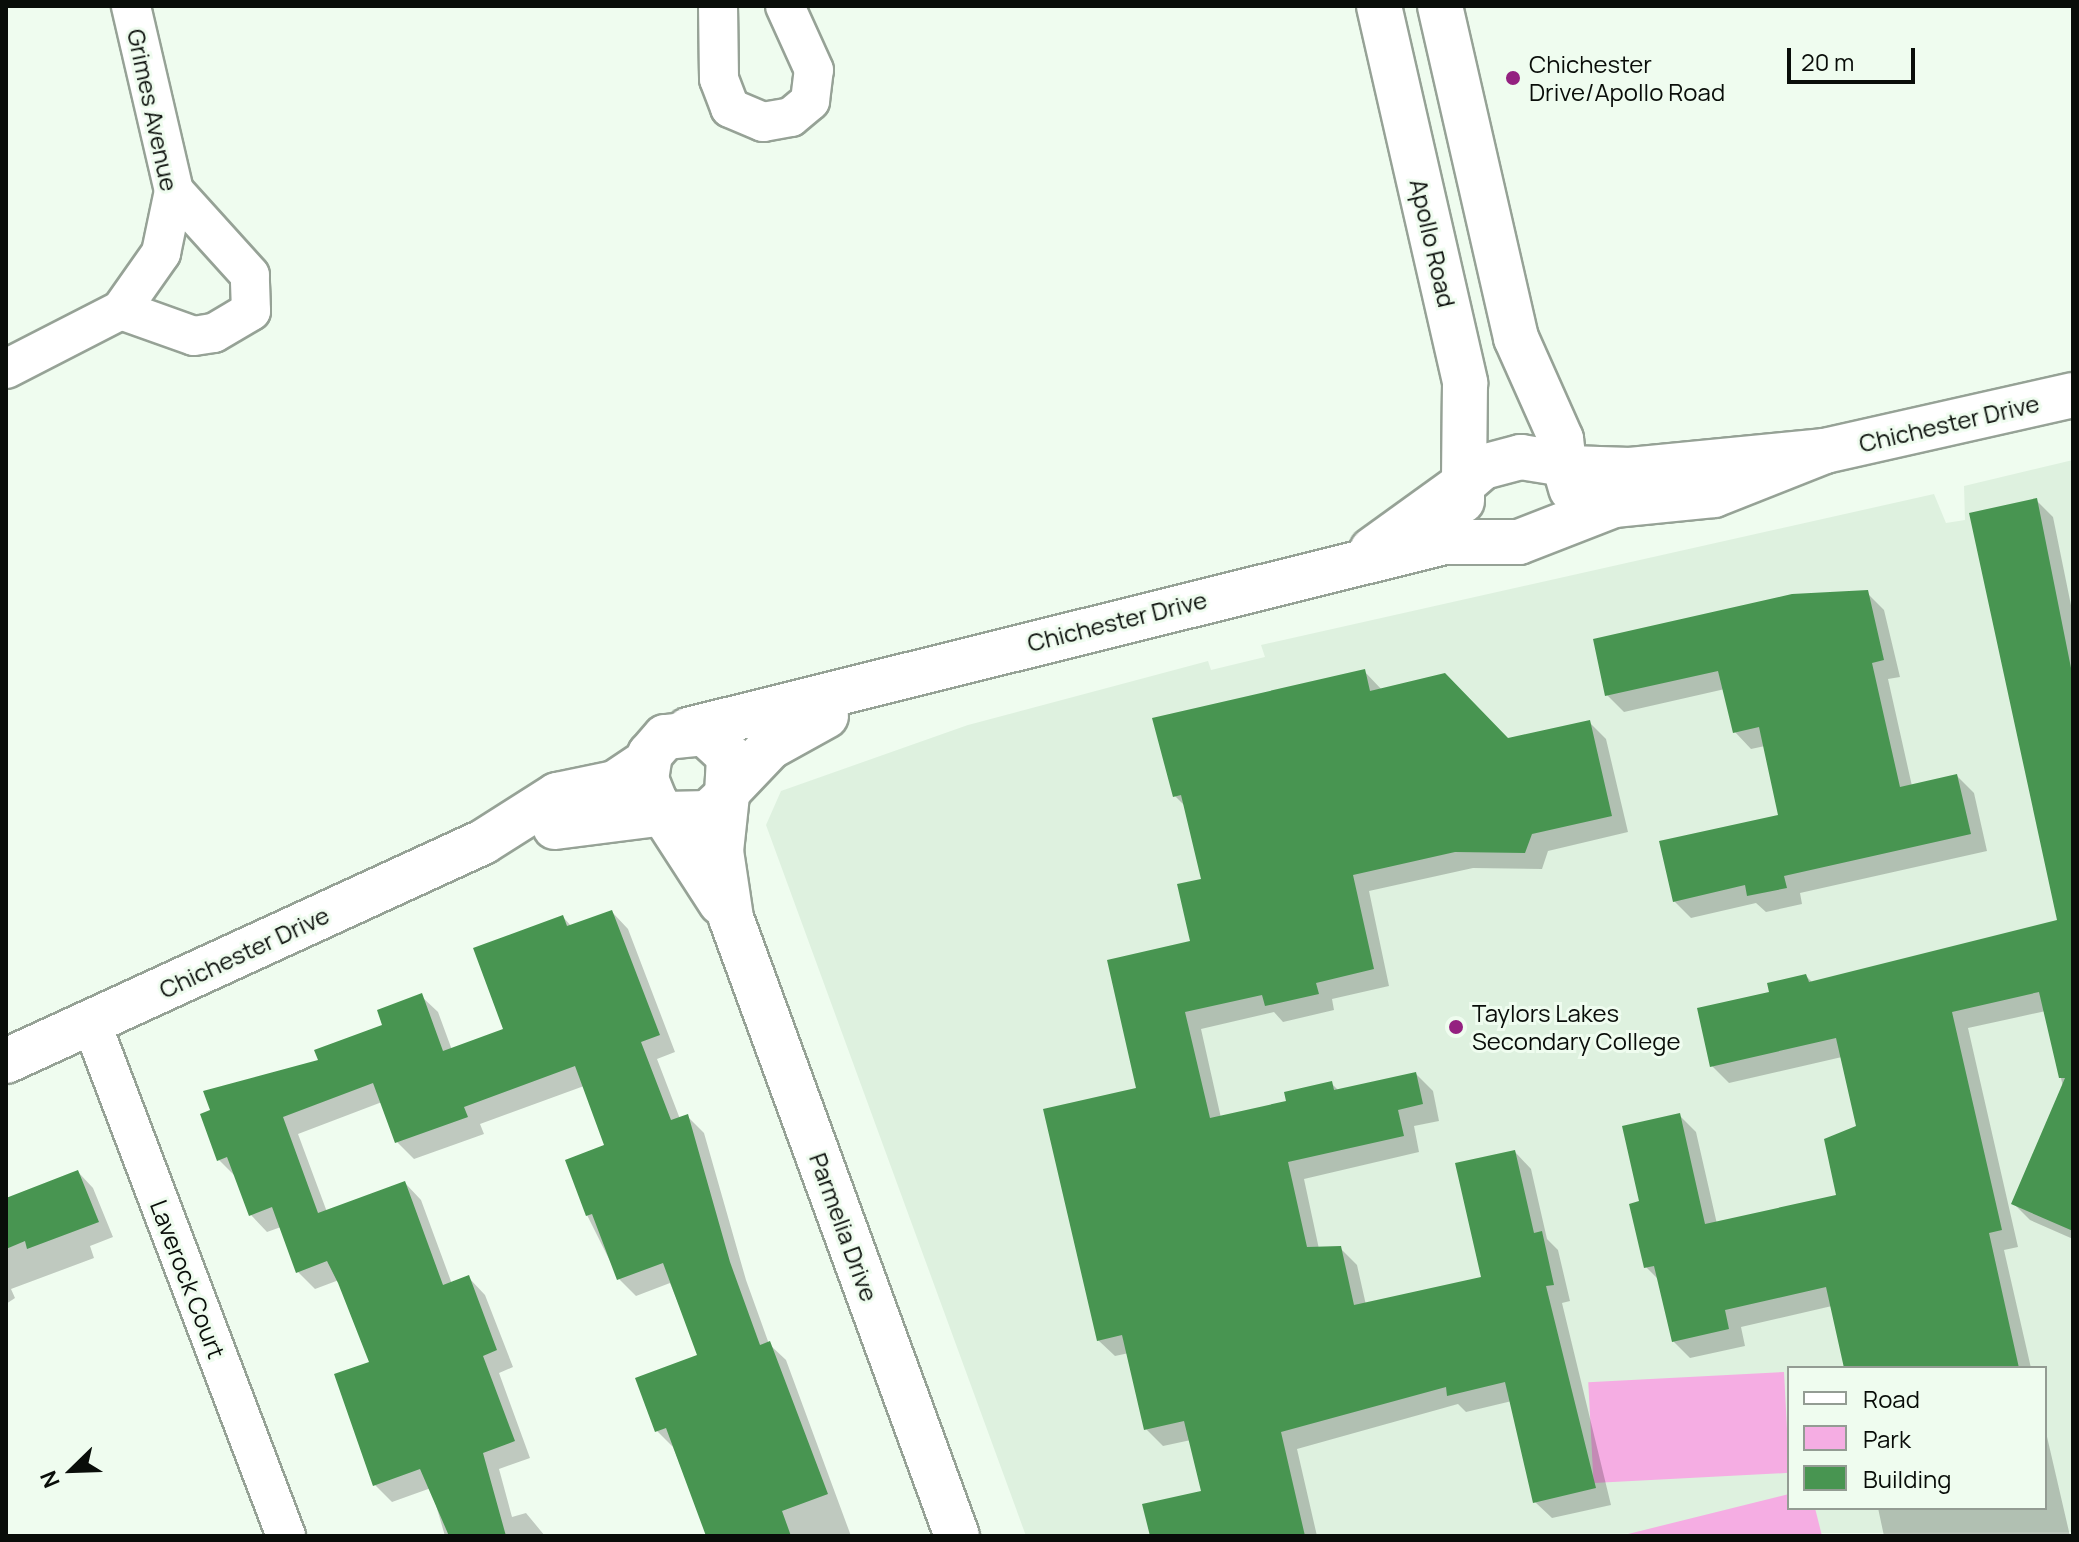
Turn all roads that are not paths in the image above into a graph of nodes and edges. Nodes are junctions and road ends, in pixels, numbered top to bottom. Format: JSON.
{"nodes":[{"id":1,"x":131,"y":6,"type":"edge"},
{"id":2,"x":718,"y":6,"type":"edge"},
{"id":3,"x":785,"y":6,"type":"edge"},
{"id":4,"x":1379,"y":6,"type":"edge"},
{"id":5,"x":1440,"y":6,"type":"edge"},
{"id":6,"x":174,"y":191,"type":"junction"},
{"id":7,"x":121,"y":310,"type":"junction"},
{"id":8,"x":6,"y":369,"type":"edge"},
{"id":9,"x":2073,"y":395,"type":"edge"},
{"id":10,"x":1825,"y":451,"type":"junction"},
{"id":11,"x":1567,"y":466,"type":"junction"},
{"id":12,"x":1463,"y":484,"type":"junction"},
{"id":13,"x":1561,"y":525,"type":"junction"},
{"id":14,"x":1481,"y":541,"type":"junction"},
{"id":15,"x":1346,"y":566,"type":"junction"},
{"id":16,"x":890,"y":685,"type":"junction"},
{"id":17,"x":688,"y":730,"type":"junction"},
{"id":18,"x":648,"y":761,"type":"junction"},
{"id":19,"x":728,"y":792,"type":"junction"},
{"id":20,"x":666,"y":814,"type":"junction"},
{"id":21,"x":483,"y":842,"type":"junction"},
{"id":22,"x":731,"y":918,"type":"junction"},
{"id":23,"x":91,"y":1022,"type":"junction"},
{"id":24,"x":6,"y":1061,"type":"edge"},
{"id":25,"x":286,"y":1536,"type":"edge"},
{"id":26,"x":957,"y":1536,"type":"edge"}],
"edges":[{"from":1,"to":6,"type":"street","name":"Grimes Avenue"},
{"from":2,"to":3,"type":"street"},
{"from":4,"to":12,"type":"street","name":"Apollo Road"},
{"from":5,"to":11,"type":"street"},
{"from":6,"to":7,"type":"street","name":"Grimes Avenue"},
{"from":6,"to":7,"type":"street"},
{"from":7,"to":8,"type":"street","name":"Grimes Avenue"},
{"from":9,"to":10,"type":"street","name":"Chichester Drive"},
{"from":10,"to":11,"type":"street","name":"Chichester Drive"},
{"from":10,"to":13,"type":"street","name":"Chichester Drive"},
{"from":11,"to":12,"type":"street"},
{"from":11,"to":13,"type":"street"},
{"from":12,"to":14,"type":"street"},
{"from":12,"to":15,"type":"street","name":"Chichester Drive"},
{"from":13,"to":14,"type":"street"},
{"from":14,"to":15,"type":"street","name":"Chichester Drive"},
{"from":15,"to":16,"type":"street","name":"Chichester Drive"},
{"from":16,"to":17,"type":"street","name":"Chichester Drive"},
{"from":16,"to":19,"type":"street","name":"Chichester Drive"},
{"from":17,"to":18,"type":"street"},
{"from":17,"to":19,"type":"street"},
{"from":18,"to":20,"type":"street"},
{"from":18,"to":21,"type":"street","name":"Chichester Drive"},
{"from":19,"to":20,"type":"street"},
{"from":19,"to":22,"type":"street","name":"Parmelia Drive"},
{"from":20,"to":21,"type":"street","name":"Chichester Drive"},
{"from":20,"to":22,"type":"street","name":"Parmelia Drive"},
{"from":21,"to":23,"type":"street","name":"Chichester Drive"},
{"from":22,"to":26,"type":"street","name":"Parmelia Drive"},
{"from":23,"to":24,"type":"street","name":"Chichester Drive"},
{"from":23,"to":25,"type":"street","name":"Laverock Court"}]}
